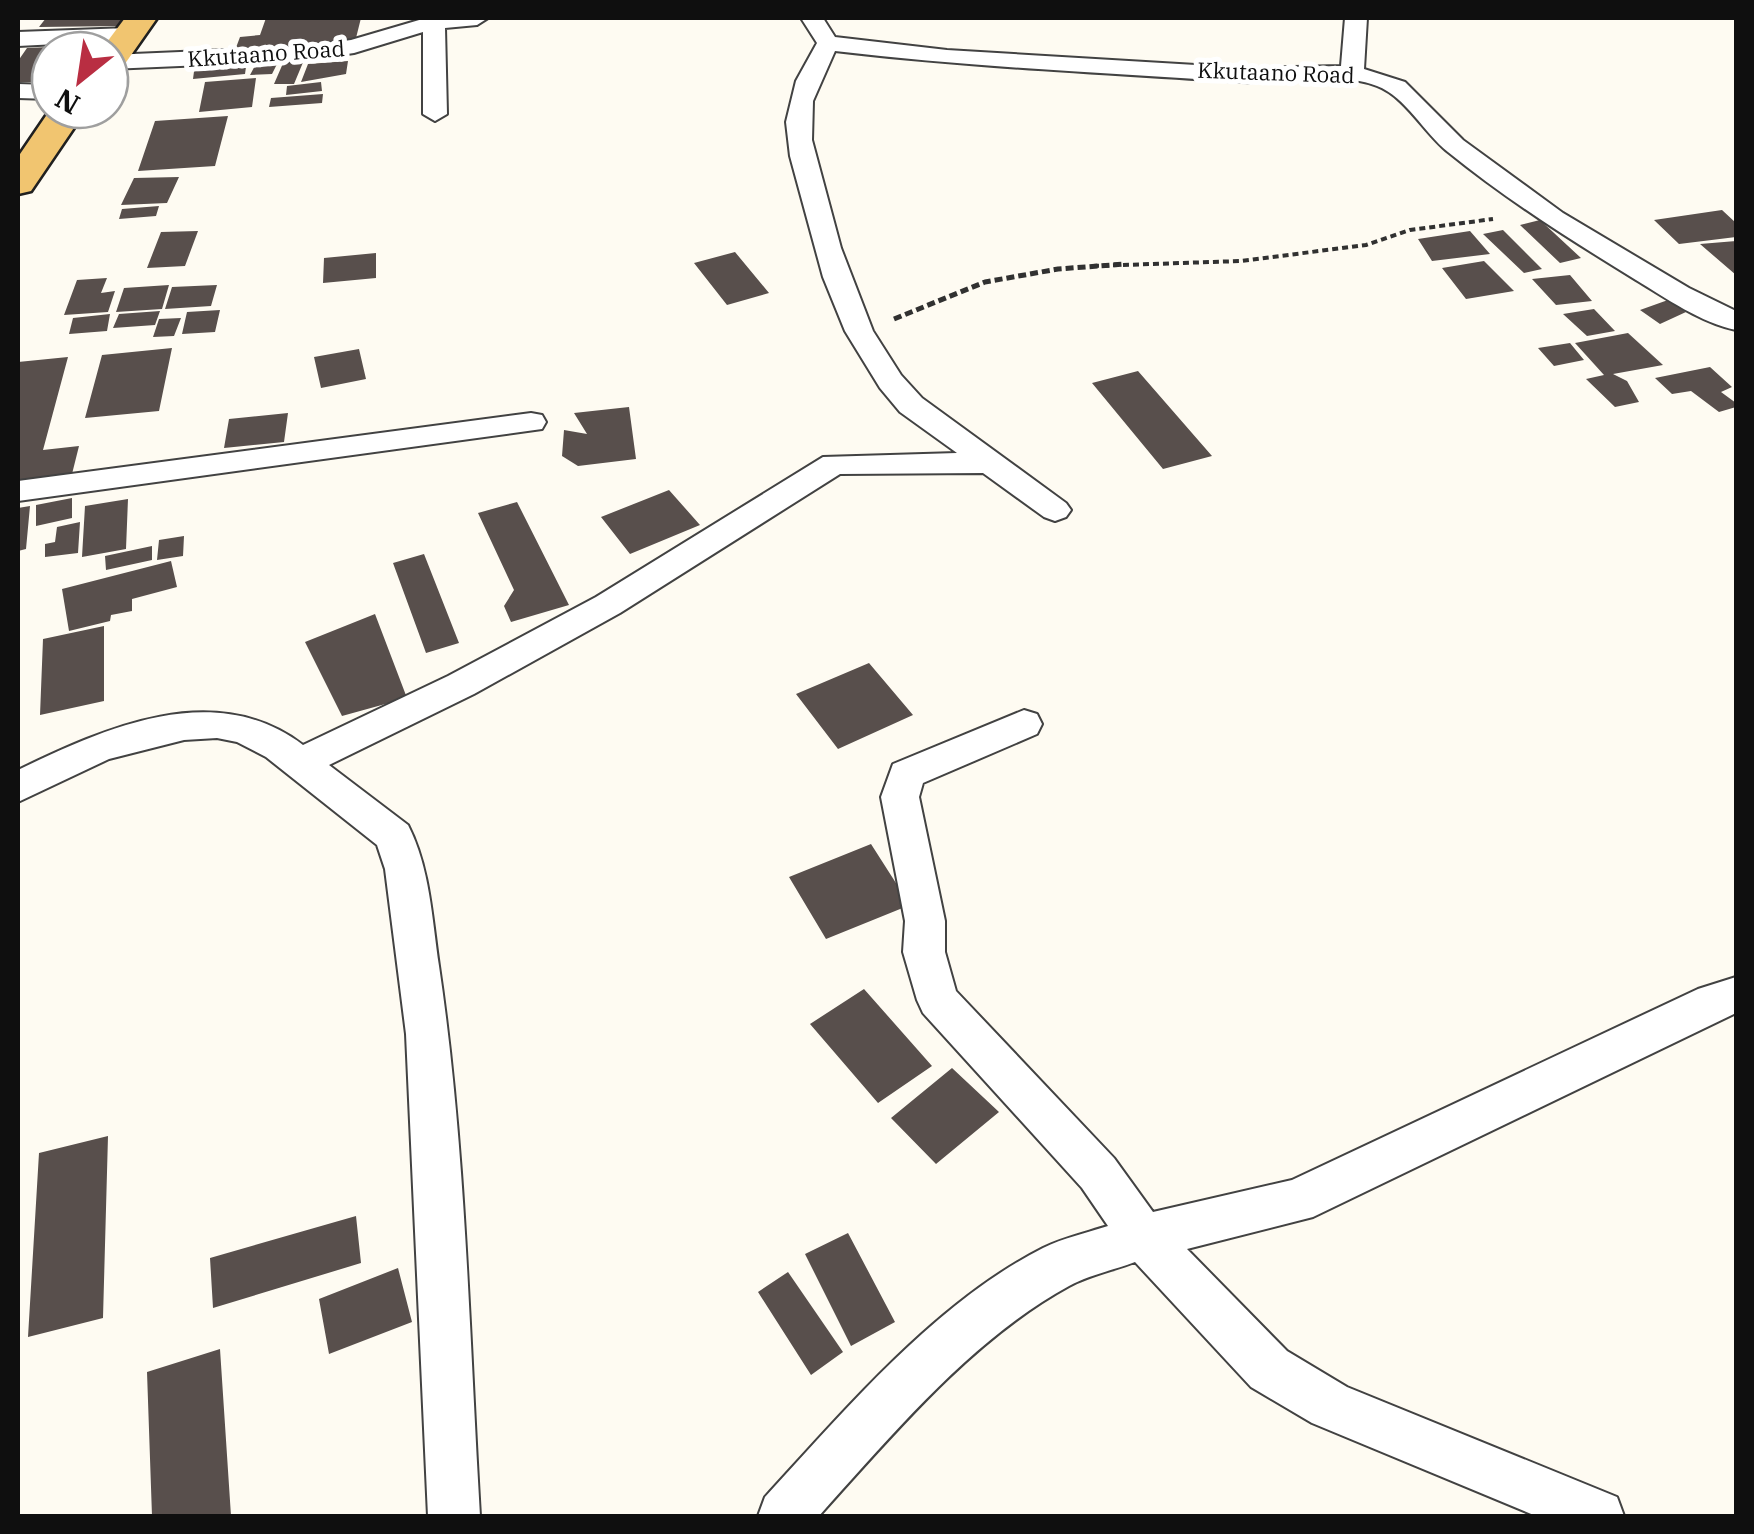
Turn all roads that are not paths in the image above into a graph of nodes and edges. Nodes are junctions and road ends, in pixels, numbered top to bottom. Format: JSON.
{"nodes":[{"id":1,"x":478,"y":18,"type":"edge"},
{"id":2,"x":812,"y":18,"type":"edge"},
{"id":3,"x":1356,"y":18,"type":"edge"},
{"id":4,"x":434,"y":22,"type":"junction"},
{"id":5,"x":828,"y":43,"type":"junction"},
{"id":6,"x":130,"y":44,"type":"edge"},
{"id":7,"x":1352,"y":73,"type":"junction"},
{"id":8,"x":435,"y":114,"type":"dead end"},
{"id":9,"x":54,"y":130,"type":"edge"},
{"id":10,"x":18,"y":183,"type":"edge"},
{"id":11,"x":1736,"y":322,"type":"edge"},
{"id":12,"x":531,"y":422,"type":"dead end"},
{"id":13,"x":990,"y":463,"type":"junction"},
{"id":14,"x":18,"y":491,"type":"edge"},
{"id":15,"x":1055,"y":510,"type":"dead end"},
{"id":16,"x":1024,"y":724,"type":"dead end"},
{"id":17,"x":300,"y":763,"type":"junction"},
{"id":18,"x":18,"y":786,"type":"edge"},
{"id":19,"x":1729,"y":1005,"type":"edge"},
{"id":20,"x":1143,"y":1237,"type":"junction"},
{"id":21,"x":454,"y":1516,"type":"edge"},
{"id":22,"x":784,"y":1516,"type":"edge"},
{"id":23,"x":1598,"y":1516,"type":"edge"}],
"edges":[{"from":1,"to":4,"type":"street","name":"Kkutaano Road"},
{"from":2,"to":5,"type":"street"},
{"from":3,"to":7,"type":"street"},
{"from":4,"to":6,"type":"street","name":"Kkutaano Road"},
{"from":4,"to":8,"type":"street"},
{"from":5,"to":7,"type":"street","name":"Kkutaano Road"},
{"from":5,"to":13,"type":"street"},
{"from":7,"to":11,"type":"street","name":"Kkutaano Road"},
{"from":9,"to":10,"type":"main road"},
{"from":12,"to":14,"type":"street"},
{"from":13,"to":15,"type":"street"},
{"from":13,"to":17,"type":"street"},
{"from":16,"to":20,"type":"street"},
{"from":17,"to":18,"type":"street"},
{"from":17,"to":21,"type":"street"},
{"from":19,"to":20,"type":"street"},
{"from":20,"to":22,"type":"street"},
{"from":20,"to":23,"type":"street"}]}
